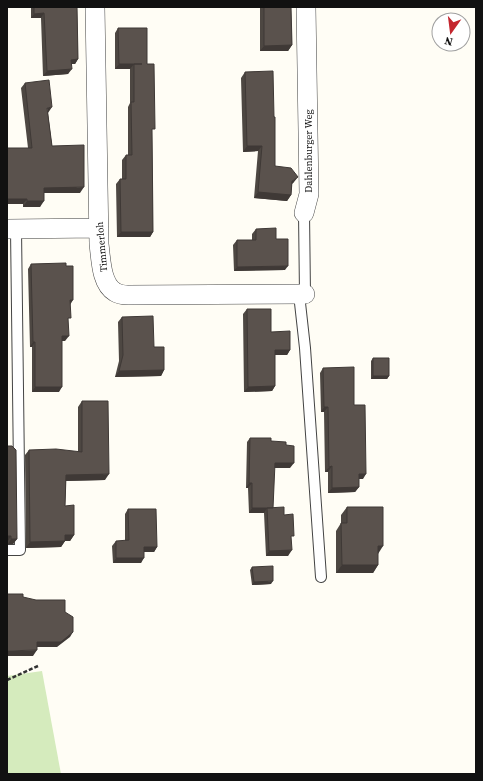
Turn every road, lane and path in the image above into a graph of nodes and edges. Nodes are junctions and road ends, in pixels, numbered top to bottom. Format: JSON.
{"nodes":[{"id":1,"x":95,"y":7,"type":"edge"},
{"id":2,"x":306,"y":7,"type":"edge"},
{"id":3,"x":304,"y":213,"type":"joint"},
{"id":4,"x":99,"y":228,"type":"junction"},
{"id":5,"x":11,"y":229,"type":"edge"},
{"id":6,"x":302,"y":294,"type":"junction"},
{"id":7,"x":7,"y":550,"type":"edge"},
{"id":8,"x":321,"y":577,"type":"dead end"},
{"id":9,"x":38,"y":666,"type":"dead end"},
{"id":10,"x":7,"y":680,"type":"edge"}],
"edges":[{"from":1,"to":4,"type":"street","name":"Timmerloh"},
{"from":2,"to":3,"type":"street","name":"Dahlenburger Weg"},
{"from":3,"to":6,"type":"lane","name":"Dahlenburger Weg"},
{"from":4,"to":5,"type":"street"},
{"from":4,"to":6,"type":"street","name":"Timmerloh"},
{"from":5,"to":7,"type":"lane"},
{"from":6,"to":8,"type":"lane","name":"Dahlenburger Weg"},
{"from":9,"to":10,"type":"path"}]}
